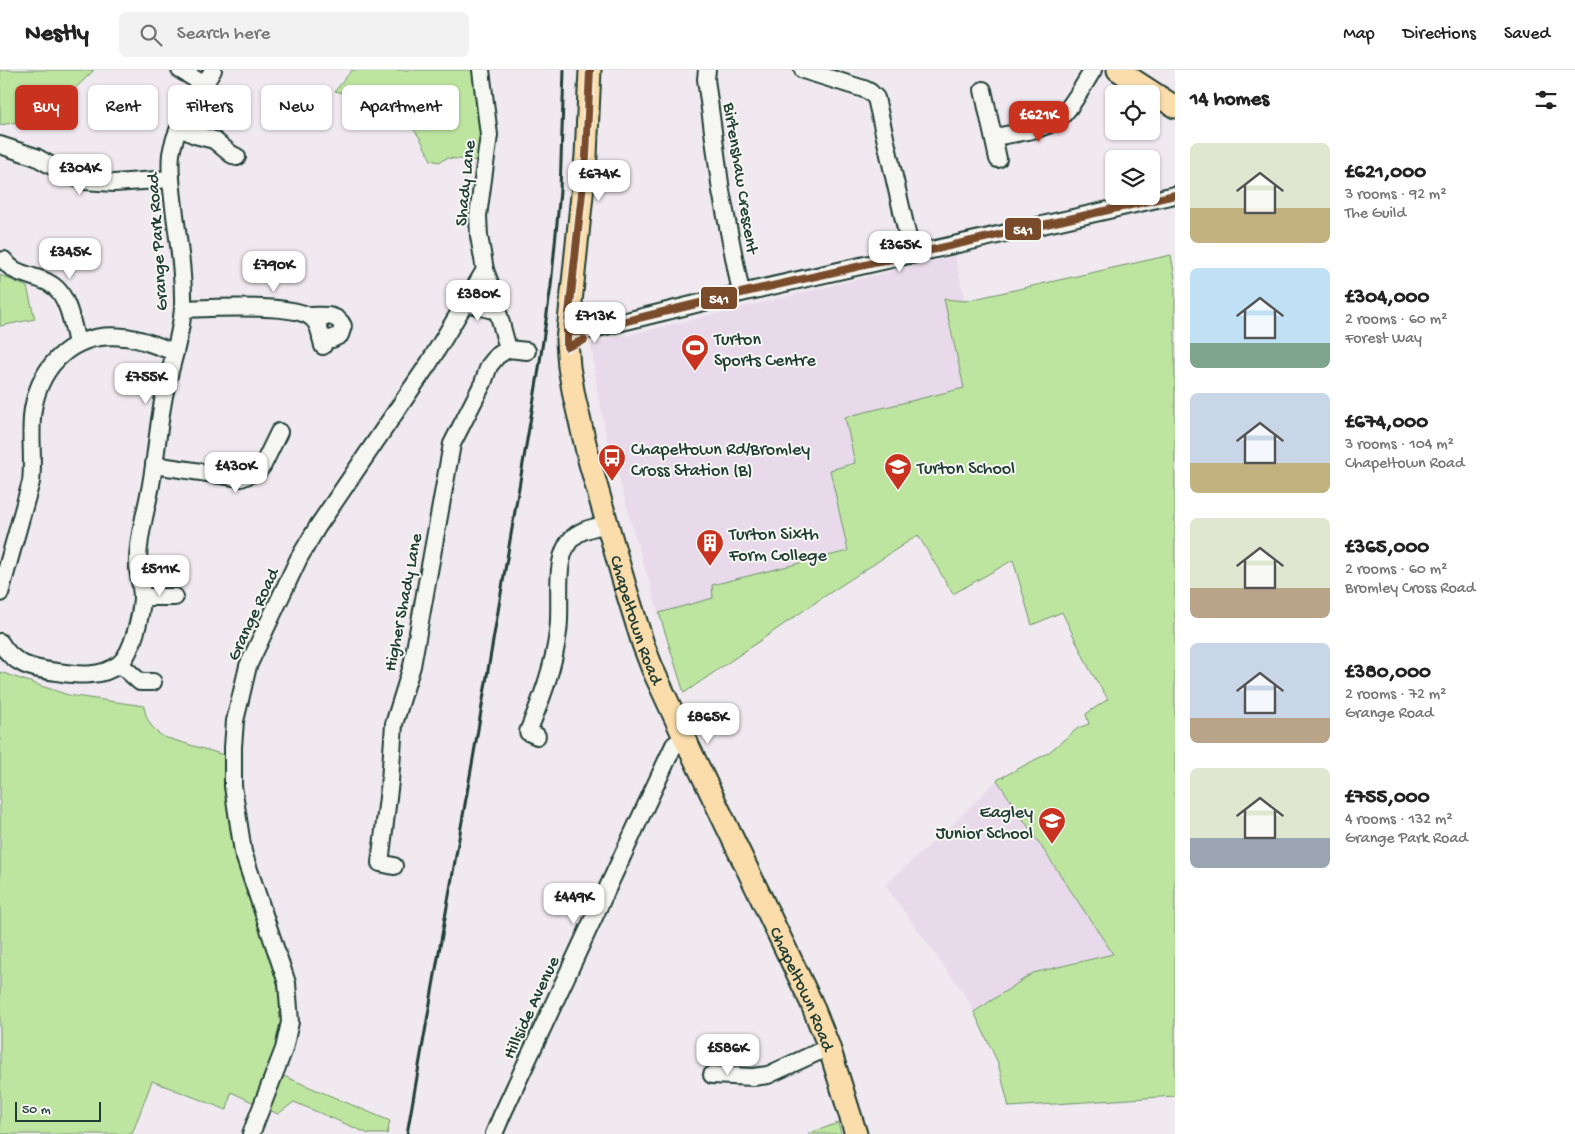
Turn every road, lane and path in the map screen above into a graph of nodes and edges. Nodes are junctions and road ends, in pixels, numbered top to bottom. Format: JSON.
{"nodes":[{"id":1,"x":180,"y":70,"type":"edge"},
{"id":2,"x":213,"y":70,"type":"edge"},
{"id":3,"x":481,"y":70,"type":"edge"},
{"id":4,"x":590,"y":70,"type":"edge"},
{"id":5,"x":707,"y":70,"type":"edge"},
{"id":6,"x":803,"y":70,"type":"edge"},
{"id":7,"x":1093,"y":70,"type":"edge"},
{"id":8,"x":1118,"y":70,"type":"edge"},
{"id":9,"x":205,"y":84,"type":"joint"},
{"id":10,"x":983,"y":90,"type":"dead end"},
{"id":11,"x":1175,"y":107,"type":"edge"},
{"id":12,"x":178,"y":130,"type":"edge"},
{"id":13,"x":185,"y":130,"type":"edge"},
{"id":14,"x":994,"y":137,"type":"junction"},
{"id":15,"x":0,"y":144,"type":"edge"},
{"id":16,"x":228,"y":155,"type":"dead end"},
{"id":17,"x":998,"y":159,"type":"dead end"},
{"id":18,"x":171,"y":179,"type":"junction"},
{"id":19,"x":1175,"y":195,"type":"edge"},
{"id":20,"x":912,"y":255,"type":"junction"},
{"id":21,"x":8,"y":269,"type":"dead end"},
{"id":22,"x":485,"y":270,"type":"junction"},
{"id":23,"x":741,"y":293,"type":"junction"},
{"id":24,"x":466,"y":303,"type":"junction"},
{"id":25,"x":183,"y":309,"type":"junction"},
{"id":26,"x":497,"y":311,"type":"junction"},
{"id":27,"x":311,"y":316,"type":"junction"},
{"id":28,"x":567,"y":340,"type":"junction"},
{"id":29,"x":77,"y":343,"type":"junction"},
{"id":30,"x":508,"y":349,"type":"junction"},
{"id":31,"x":527,"y":351,"type":"dead end"},
{"id":32,"x":175,"y":352,"type":"junction"},
{"id":33,"x":280,"y":430,"type":"dead end"},
{"id":34,"x":154,"y":465,"type":"junction"},
{"id":35,"x":607,"y":524,"type":"junction"},
{"id":36,"x":0,"y":593,"type":"edge"},
{"id":37,"x":142,"y":597,"type":"junction"},
{"id":38,"x":177,"y":598,"type":"dead end"},
{"id":39,"x":0,"y":642,"type":"edge"},
{"id":40,"x":120,"y":664,"type":"junction"},
{"id":41,"x":147,"y":687,"type":"dead end"},
{"id":42,"x":538,"y":736,"type":"dead end"},
{"id":43,"x":684,"y":737,"type":"junction"},
{"id":44,"x":394,"y":866,"type":"dead end"},
{"id":45,"x":829,"y":1047,"type":"junction"},
{"id":46,"x":710,"y":1074,"type":"dead end"},
{"id":47,"x":251,"y":1134,"type":"edge"},
{"id":48,"x":494,"y":1134,"type":"edge"},
{"id":49,"x":856,"y":1134,"type":"edge"}],
"edges":[{"from":1,"to":9,"type":"street"},
{"from":2,"to":9,"type":"street","name":"Grange Park Road"},
{"from":3,"to":22,"type":"street","name":"Shady Lane"},
{"from":4,"to":28,"type":"main road","name":"Chapeltown Road"},
{"from":5,"to":23,"type":"street","name":"Birtenshaw Crescent"},
{"from":6,"to":20,"type":"street"},
{"from":7,"to":14,"type":"street"},
{"from":8,"to":11,"type":"main road"},
{"from":10,"to":14,"type":"street"},
{"from":12,"to":18,"type":"street","name":"Grange Park Road"},
{"from":13,"to":16,"type":"street"},
{"from":14,"to":17,"type":"street"},
{"from":15,"to":18,"type":"street"},
{"from":18,"to":25,"type":"street","name":"Grange Park Road"},
{"from":19,"to":20,"type":"street"},
{"from":20,"to":23,"type":"street"},
{"from":21,"to":29,"type":"street"},
{"from":22,"to":24,"type":"street","name":"Grange Road"},
{"from":22,"to":26,"type":"street"},
{"from":23,"to":28,"type":"street"},
{"from":24,"to":26,"type":"street"},
{"from":24,"to":47,"type":"street","name":"Grange Road"},
{"from":25,"to":27,"type":"street"},
{"from":25,"to":32,"type":"street","name":"Grange Park Road"},
{"from":26,"to":30,"type":"street"},
{"from":27,"to":27,"type":"street"},
{"from":28,"to":35,"type":"main road","name":"Chapeltown Road"},
{"from":29,"to":32,"type":"street"},
{"from":29,"to":36,"type":"street"},
{"from":30,"to":31,"type":"street"},
{"from":30,"to":44,"type":"street","name":"Higher Shady Lane"},
{"from":32,"to":34,"type":"street","name":"Grange Park Road"},
{"from":33,"to":34,"type":"street"},
{"from":34,"to":37,"type":"street","name":"Grange Park Road"},
{"from":35,"to":42,"type":"street"},
{"from":35,"to":43,"type":"main road","name":"Chapeltown Road"},
{"from":37,"to":38,"type":"street"},
{"from":37,"to":40,"type":"street","name":"Grange Park Road"},
{"from":39,"to":40,"type":"street"},
{"from":40,"to":41,"type":"street"},
{"from":43,"to":45,"type":"main road","name":"Chapeltown Road"},
{"from":43,"to":48,"type":"street","name":"Hillside Avenue"},
{"from":45,"to":46,"type":"street"},
{"from":45,"to":49,"type":"main road","name":"Chapeltown Road"}]}
